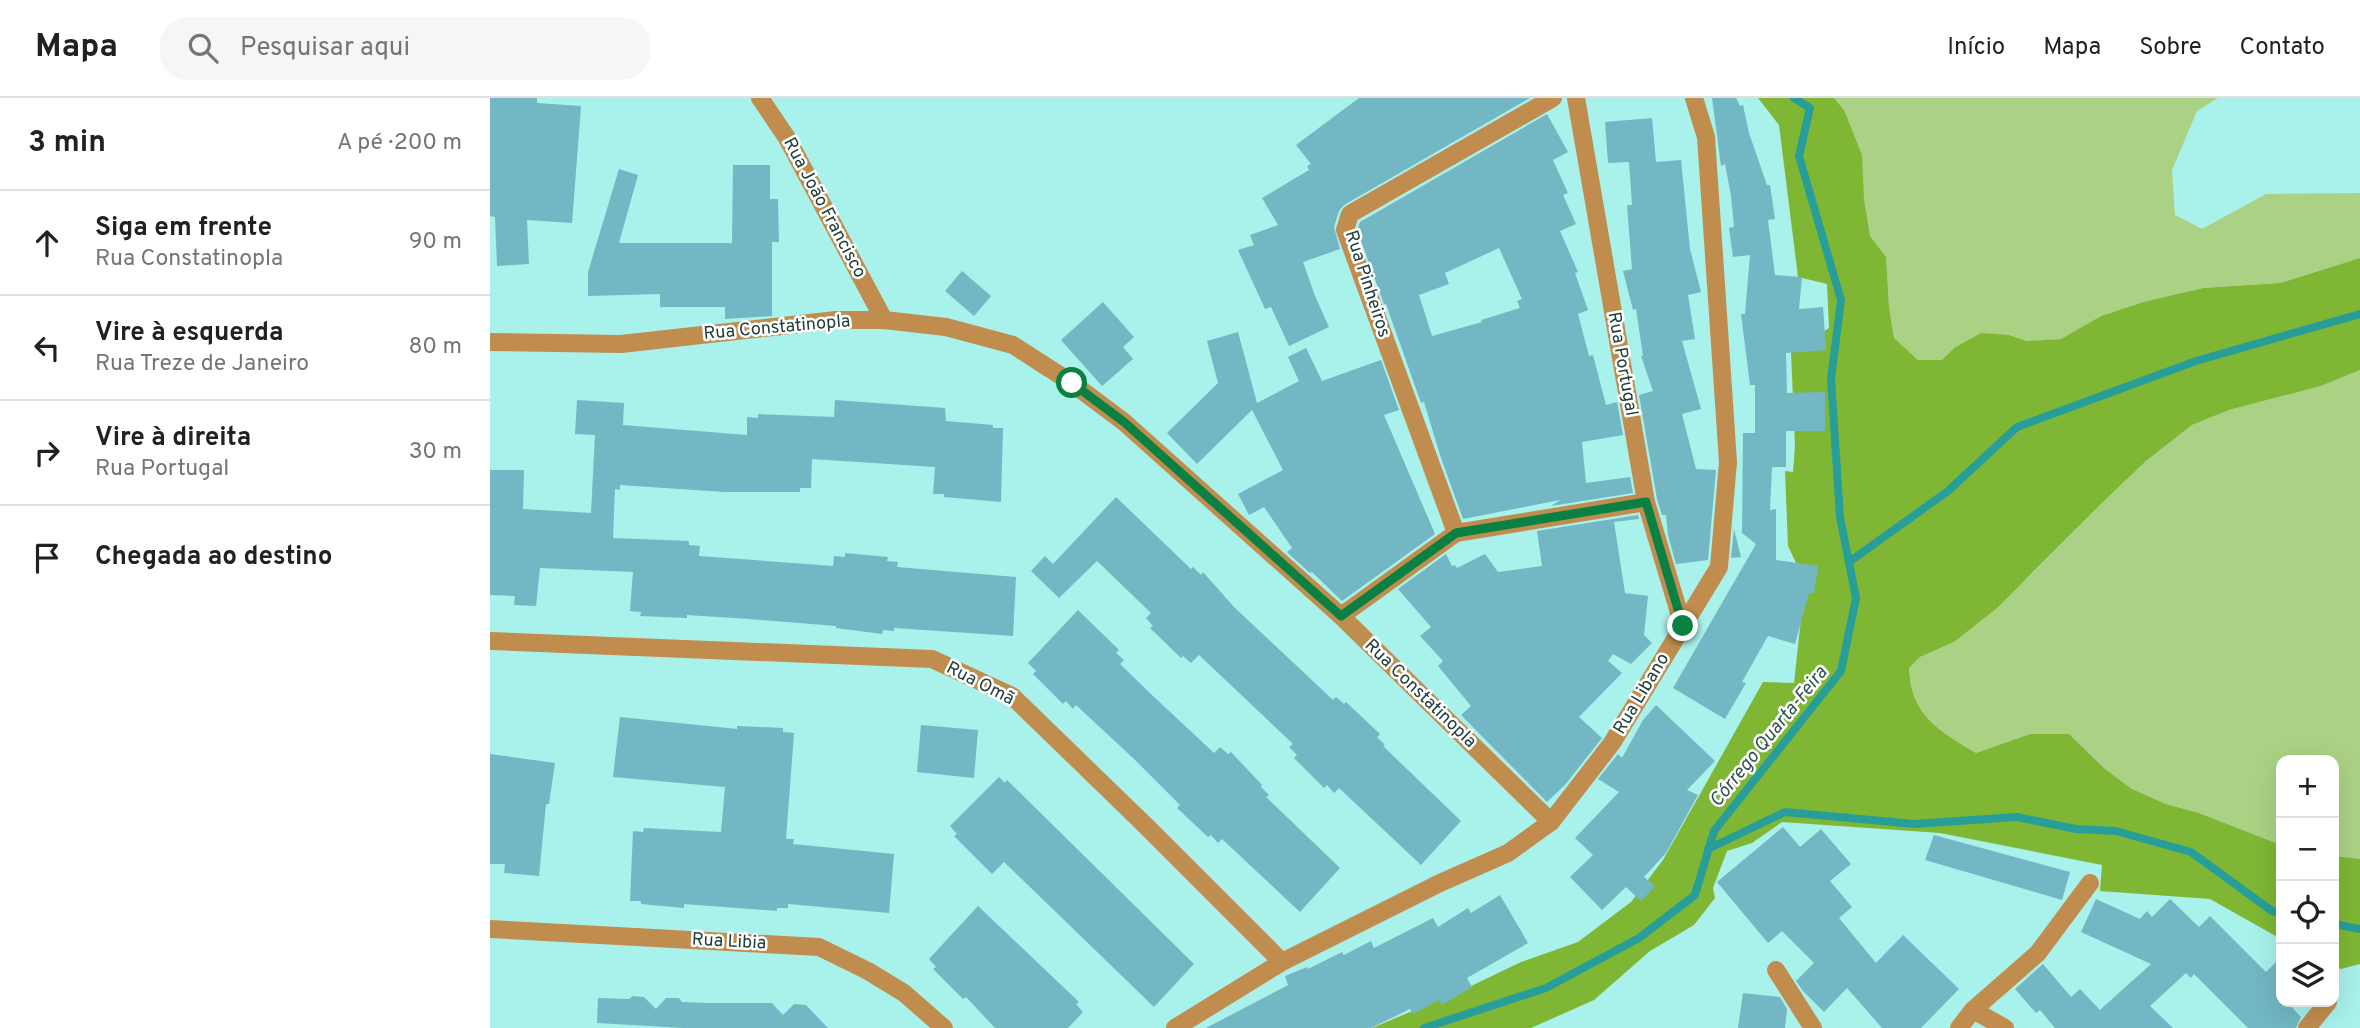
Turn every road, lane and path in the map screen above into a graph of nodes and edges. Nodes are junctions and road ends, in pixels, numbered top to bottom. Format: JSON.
{"nodes":[{"id":1,"x":760,"y":98,"type":"edge"},
{"id":2,"x":1553,"y":98,"type":"edge"},
{"id":3,"x":1576,"y":98,"type":"edge"},
{"id":4,"x":1694,"y":98,"type":"edge"},
{"id":5,"x":884,"y":320,"type":"junction"},
{"id":6,"x":490,"y":342,"type":"edge"},
{"id":7,"x":1646,"y":502,"type":"junction"},
{"id":8,"x":1456,"y":533,"type":"junction"},
{"id":9,"x":1341,"y":616,"type":"junction"},
{"id":10,"x":1683,"y":626,"type":"junction"},
{"id":11,"x":490,"y":641,"type":"edge"},
{"id":12,"x":1551,"y":822,"type":"junction"},
{"id":13,"x":2090,"y":883,"type":"dead end"},
{"id":14,"x":490,"y":929,"type":"edge"},
{"id":15,"x":1282,"y":962,"type":"junction"},
{"id":16,"x":1776,"y":970,"type":"dead end"},
{"id":17,"x":2324,"y":1007,"type":"edge"},
{"id":18,"x":1973,"y":1010,"type":"junction"},
{"id":19,"x":1179,"y":1027,"type":"edge"},
{"id":20,"x":944,"y":1028,"type":"edge"},
{"id":21,"x":1813,"y":1028,"type":"edge"},
{"id":22,"x":1959,"y":1028,"type":"edge"},
{"id":23,"x":2005,"y":1028,"type":"edge"},
{"id":24,"x":2306,"y":1028,"type":"edge"}],
"edges":[{"from":1,"to":5,"type":"street","name":"Rua João Francisco"},
{"from":2,"to":8,"type":"street","name":"Rua Pinheiros"},
{"from":3,"to":7,"type":"street","name":"Rua Portugal"},
{"from":4,"to":10,"type":"street","name":"Rua Libano"},
{"from":5,"to":6,"type":"street","name":"Rua Constatinopla"},
{"from":5,"to":9,"type":"street","name":"Rua Constatinopla"},
{"from":7,"to":8,"type":"street"},
{"from":7,"to":10,"type":"street","name":"Rua Portugal"},
{"from":8,"to":9,"type":"street"},
{"from":9,"to":12,"type":"street","name":"Rua Constatinopla"},
{"from":10,"to":12,"type":"street","name":"Rua Libano"},
{"from":11,"to":15,"type":"street","name":"Rua Omã"},
{"from":12,"to":15,"type":"street","name":"Rua Libano"},
{"from":13,"to":18,"type":"street"},
{"from":14,"to":20,"type":"street","name":"Rua Libia"},
{"from":15,"to":19,"type":"street","name":"Rua Libano"},
{"from":16,"to":21,"type":"street"},
{"from":17,"to":24,"type":"street"},
{"from":18,"to":22,"type":"street"},
{"from":18,"to":23,"type":"street"}]}
